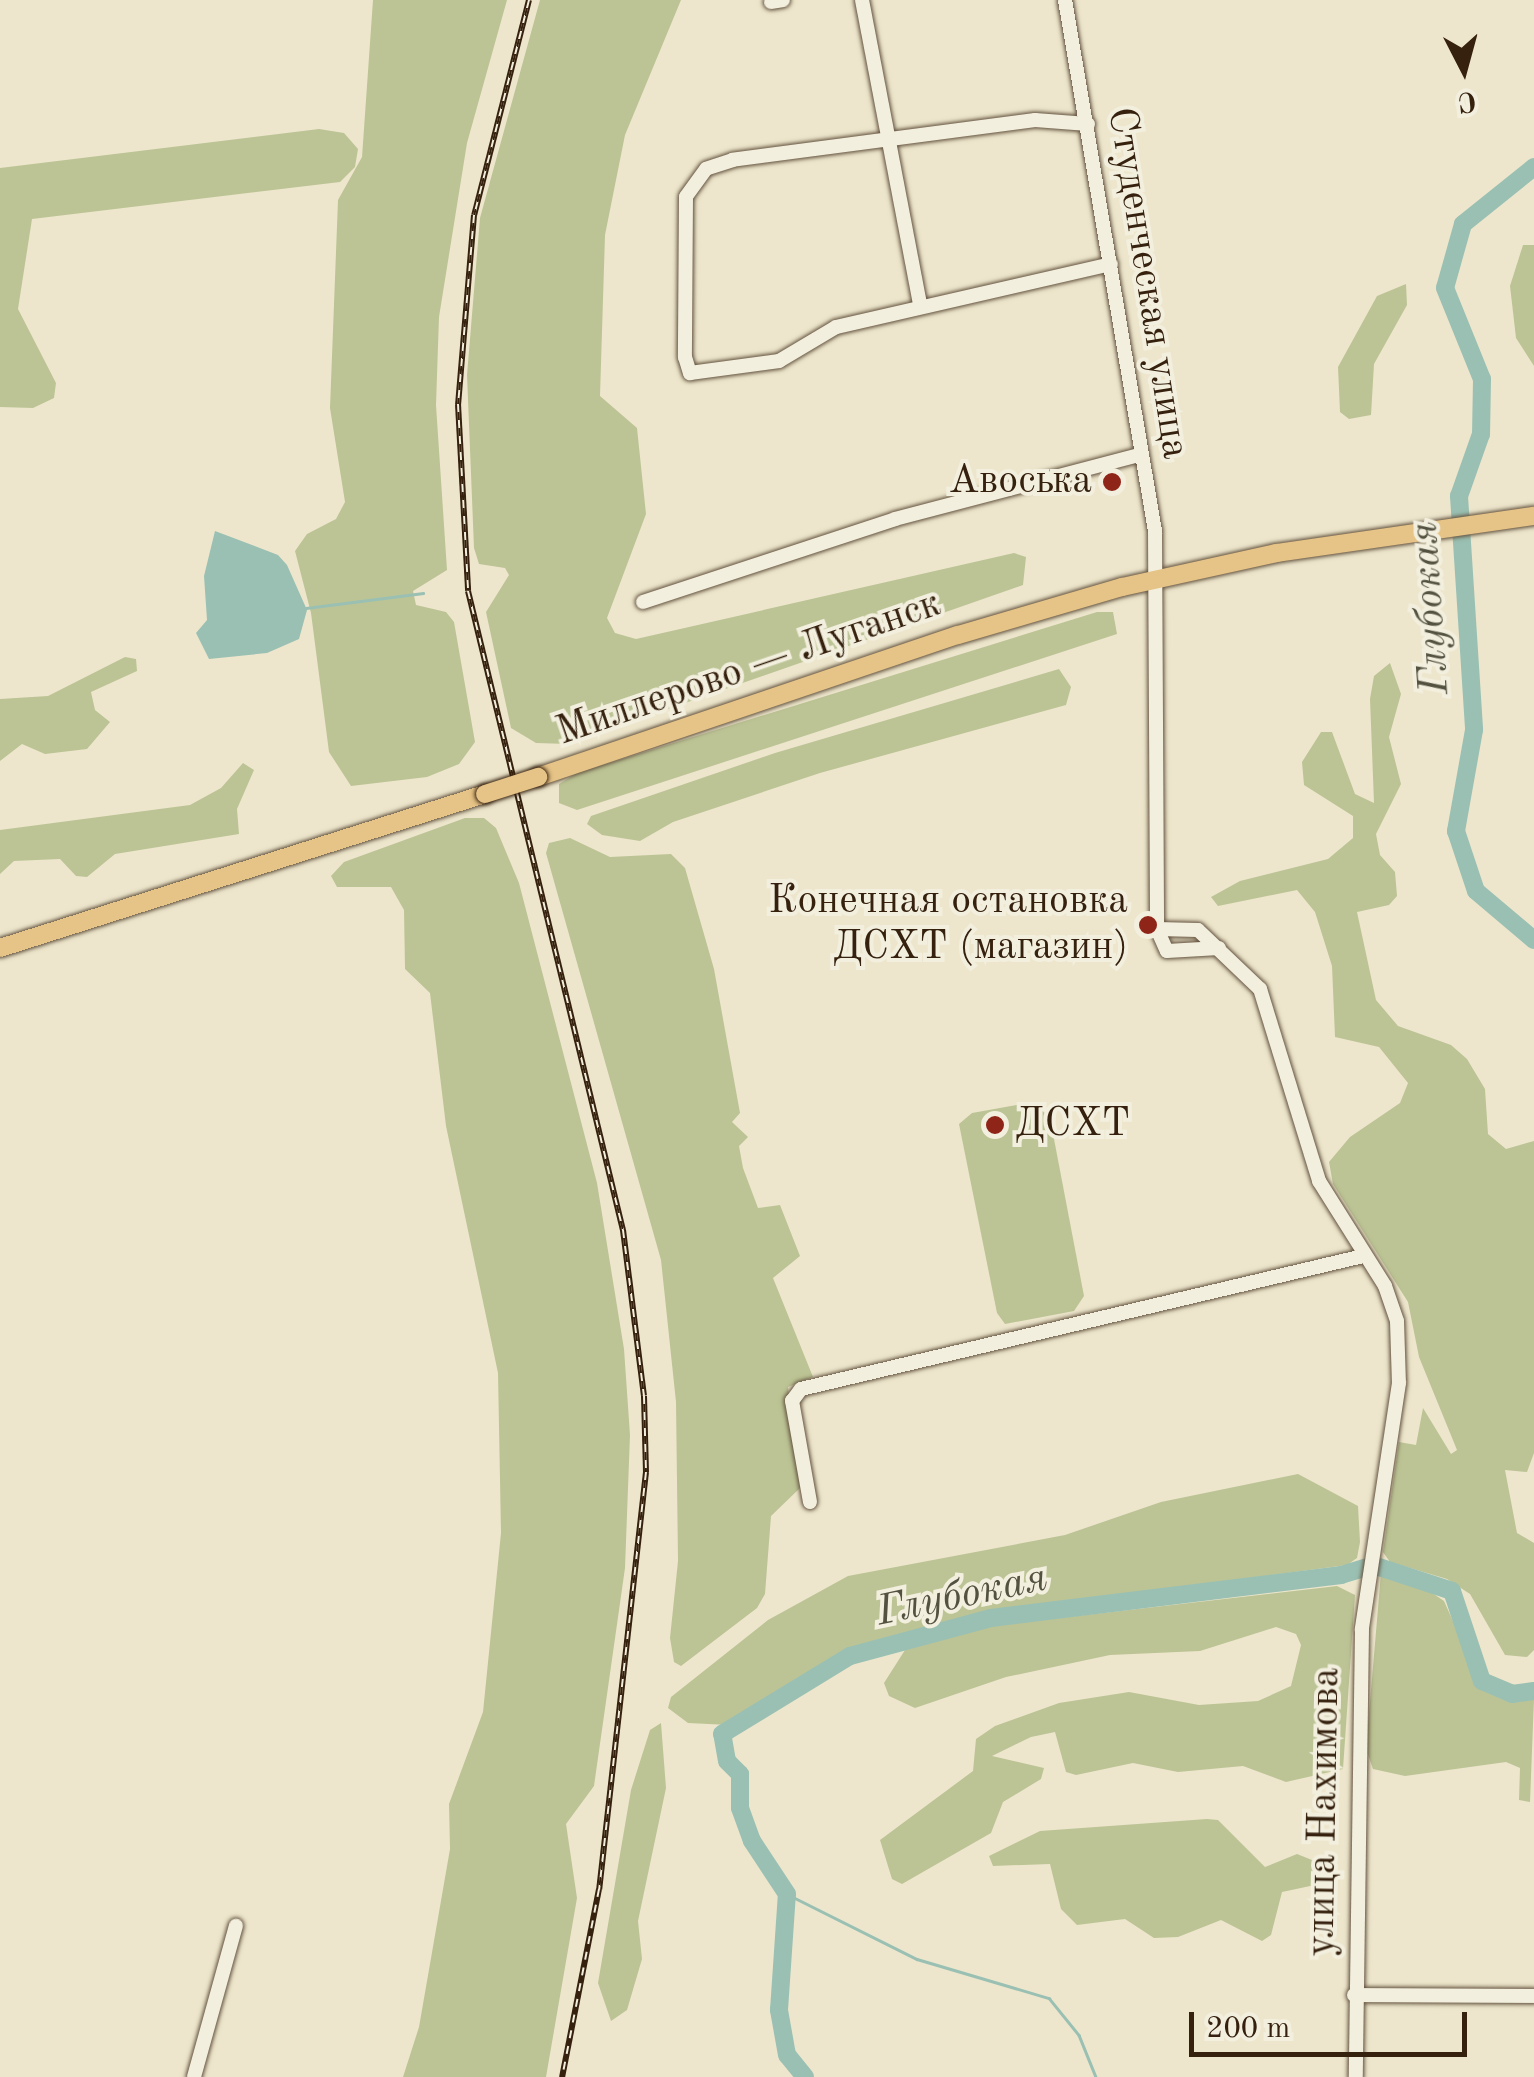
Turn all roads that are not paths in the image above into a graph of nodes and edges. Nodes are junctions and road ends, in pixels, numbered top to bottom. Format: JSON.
{"nodes":[{"id":1,"x":862,"y":0,"type":"edge"},
{"id":2,"x":1065,"y":0,"type":"edge"},
{"id":3,"x":1088,"y":124,"type":"junction"},
{"id":4,"x":892,"y":138,"type":"junction"},
{"id":5,"x":1112,"y":264,"type":"junction"},
{"id":6,"x":920,"y":303,"type":"junction"},
{"id":7,"x":1142,"y":454,"type":"junction"},
{"id":8,"x":1526,"y":517,"type":"edge"},
{"id":9,"x":1159,"y":578,"type":"junction"},
{"id":10,"x":644,"y":602,"type":"dead end"},
{"id":11,"x":1156,"y":929,"type":"junction"},
{"id":12,"x":0,"y":948,"type":"edge"},
{"id":13,"x":1218,"y":948,"type":"junction"},
{"id":14,"x":1363,"y":1256,"type":"junction"},
{"id":15,"x":810,"y":1502,"type":"dead end"},
{"id":16,"x":236,"y":1926,"type":"dead end"},
{"id":17,"x":1354,"y":1995,"type":"junction"},
{"id":18,"x":1534,"y":1996,"type":"edge"},
{"id":19,"x":194,"y":2077,"type":"edge"},
{"id":20,"x":1356,"y":2077,"type":"edge"}],
"edges":[{"from":1,"to":4,"type":"street"},
{"from":2,"to":3,"type":"street","name":"Студенческая улица"},
{"from":3,"to":4,"type":"street"},
{"from":3,"to":5,"type":"street","name":"Студенческая улица"},
{"from":4,"to":6,"type":"street"},
{"from":4,"to":6,"type":"street"},
{"from":5,"to":6,"type":"street"},
{"from":5,"to":7,"type":"street","name":"Студенческая улица"},
{"from":7,"to":9,"type":"street","name":"Студенческая улица"},
{"from":7,"to":10,"type":"street"},
{"from":8,"to":9,"type":"main road","name":"Миллерово — Луганск"},
{"from":9,"to":11,"type":"street","name":"Студенческая улица"},
{"from":9,"to":12,"type":"main road","name":"Миллерово — Луганск","bridge":true},
{"from":11,"to":13,"type":"street","name":"улица Нахимова"},
{"from":11,"to":13,"type":"street"},
{"from":13,"to":14,"type":"street","name":"улица Нахимова"},
{"from":14,"to":15,"type":"street"},
{"from":14,"to":17,"type":"street","name":"улица Нахимова"},
{"from":16,"to":19,"type":"street"},
{"from":17,"to":18,"type":"street"},
{"from":17,"to":20,"type":"street","name":"улица Нахимова"}]}
